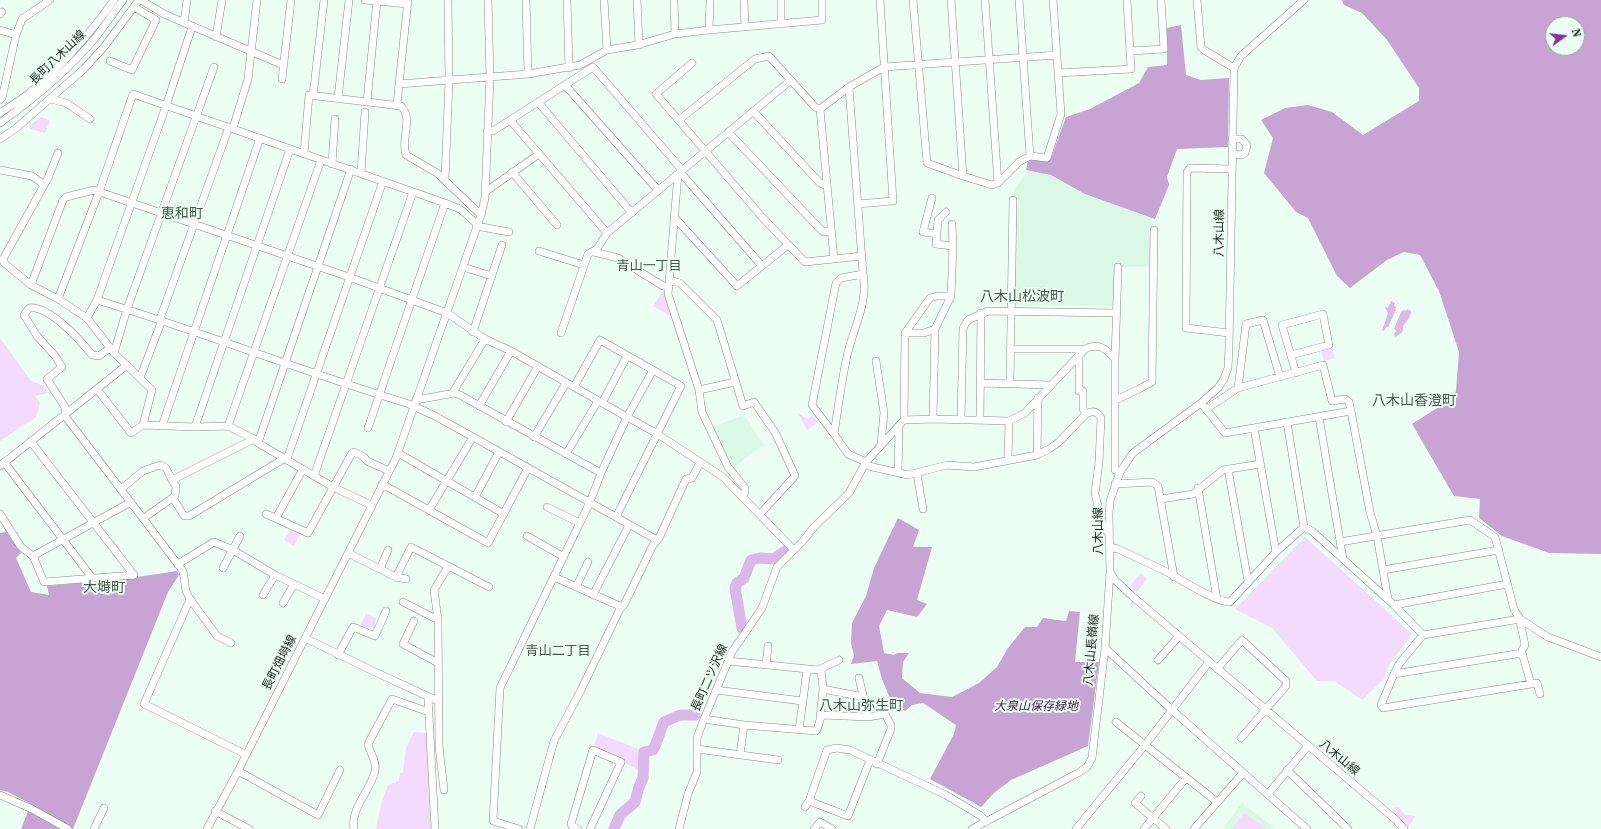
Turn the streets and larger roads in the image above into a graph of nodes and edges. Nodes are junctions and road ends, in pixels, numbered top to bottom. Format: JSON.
{"nodes":[{"id":1,"x":50,"y":0,"type":"edge"},
{"id":2,"x":114,"y":0,"type":"edge"},
{"id":3,"x":123,"y":0,"type":"edge"},
{"id":4,"x":140,"y":0,"type":"edge"},
{"id":5,"x":187,"y":0,"type":"edge"},
{"id":6,"x":222,"y":0,"type":"edge"},
{"id":7,"x":257,"y":0,"type":"edge"},
{"id":8,"x":291,"y":0,"type":"edge"},
{"id":9,"x":324,"y":0,"type":"edge"},
{"id":10,"x":349,"y":0,"type":"edge"},
{"id":11,"x":366,"y":0,"type":"edge"},
{"id":12,"x":448,"y":0,"type":"edge"},
{"id":13,"x":488,"y":0,"type":"edge"},
{"id":14,"x":526,"y":0,"type":"edge"},
{"id":15,"x":567,"y":0,"type":"edge"},
{"id":16,"x":604,"y":0,"type":"edge"},
{"id":17,"x":637,"y":0,"type":"edge"},
{"id":18,"x":674,"y":0,"type":"edge"},
{"id":19,"x":710,"y":0,"type":"edge"},
{"id":20,"x":744,"y":0,"type":"edge"},
{"id":21,"x":781,"y":0,"type":"edge"},
{"id":22,"x":822,"y":0,"type":"edge"},
{"id":23,"x":880,"y":0,"type":"edge"},
{"id":24,"x":913,"y":0,"type":"edge"},
{"id":25,"x":951,"y":0,"type":"edge"},
{"id":26,"x":985,"y":0,"type":"edge"},
{"id":27,"x":1019,"y":0,"type":"edge"},
{"id":28,"x":1053,"y":0,"type":"edge"},
{"id":29,"x":1127,"y":0,"type":"edge"},
{"id":30,"x":1161,"y":0,"type":"edge"},
{"id":31,"x":1197,"y":0,"type":"edge"},
{"id":32,"x":1304,"y":0,"type":"edge"},
{"id":33,"x":377,"y":1,"type":"edge"},
{"id":34,"x":408,"y":2,"type":"edge"},
{"id":35,"x":151,"y":3,"type":"edge"},
{"id":36,"x":134,"y":8,"type":"junction"},
{"id":37,"x":184,"y":23,"type":"junction"},
{"id":38,"x":781,"y":24,"type":"junction"},
{"id":39,"x":192,"y":27,"type":"junction"},
{"id":40,"x":745,"y":27,"type":"junction"},
{"id":41,"x":0,"y":30,"type":"edge"},
{"id":42,"x":709,"y":30,"type":"junction"},
{"id":43,"x":675,"y":34,"type":"junction"},
{"id":44,"x":16,"y":35,"type":"junction"},
{"id":45,"x":216,"y":38,"type":"junction"},
{"id":46,"x":639,"y":45,"type":"junction"},
{"id":47,"x":607,"y":50,"type":"junction"},
{"id":48,"x":251,"y":51,"type":"junction"},
{"id":49,"x":1130,"y":51,"type":"junction"},
{"id":50,"x":1057,"y":55,"type":"junction"},
{"id":51,"x":1023,"y":58,"type":"junction"},
{"id":52,"x":990,"y":60,"type":"junction"},
{"id":53,"x":110,"y":61,"type":"dead end"},
{"id":54,"x":956,"y":62,"type":"junction"},
{"id":55,"x":692,"y":63,"type":"dead end"},
{"id":56,"x":918,"y":64,"type":"junction"},
{"id":57,"x":283,"y":65,"type":"junction"},
{"id":58,"x":214,"y":67,"type":"dead end"},
{"id":59,"x":884,"y":67,"type":"junction"},
{"id":60,"x":569,"y":68,"type":"junction"},
{"id":61,"x":1234,"y":68,"type":"junction"},
{"id":62,"x":1058,"y":73,"type":"junction"},
{"id":63,"x":528,"y":74,"type":"junction"},
{"id":64,"x":490,"y":78,"type":"junction"},
{"id":65,"x":282,"y":79,"type":"dead end"},
{"id":66,"x":791,"y":80,"type":"junction"},
{"id":67,"x":449,"y":81,"type":"junction"},
{"id":68,"x":400,"y":84,"type":"junction"},
{"id":69,"x":565,"y":85,"type":"junction"},
{"id":70,"x":849,"y":87,"type":"junction"},
{"id":71,"x":313,"y":96,"type":"junction"},
{"id":72,"x":338,"y":98,"type":"junction"},
{"id":73,"x":50,"y":99,"type":"junction"},
{"id":74,"x":0,"y":100,"type":"edge"},
{"id":75,"x":367,"y":102,"type":"junction"},
{"id":76,"x":538,"y":102,"type":"junction"},
{"id":77,"x":397,"y":105,"type":"junction"},
{"id":78,"x":166,"y":106,"type":"junction"},
{"id":79,"x":820,"y":109,"type":"junction"},
{"id":80,"x":753,"y":111,"type":"junction"},
{"id":81,"x":365,"y":112,"type":"dead end"},
{"id":82,"x":0,"y":113,"type":"edge"},
{"id":83,"x":197,"y":116,"type":"junction"},
{"id":84,"x":90,"y":119,"type":"dead end"},
{"id":85,"x":335,"y":119,"type":"dead end"},
{"id":86,"x":510,"y":120,"type":"junction"},
{"id":87,"x":679,"y":120,"type":"junction"},
{"id":88,"x":0,"y":123,"type":"edge"},
{"id":89,"x":231,"y":128,"type":"junction"},
{"id":90,"x":487,"y":131,"type":"junction"},
{"id":91,"x":728,"y":132,"type":"junction"},
{"id":92,"x":260,"y":138,"type":"junction"},
{"id":93,"x":0,"y":139,"type":"edge"},
{"id":94,"x":1232,"y":139,"type":"junction"},
{"id":95,"x":290,"y":149,"type":"junction"},
{"id":96,"x":705,"y":151,"type":"junction"},
{"id":97,"x":58,"y":153,"type":"dead end"},
{"id":98,"x":304,"y":154,"type":"junction"},
{"id":99,"x":539,"y":154,"type":"junction"},
{"id":100,"x":1232,"y":154,"type":"junction"},
{"id":101,"x":1030,"y":156,"type":"junction"},
{"id":102,"x":321,"y":160,"type":"junction"},
{"id":103,"x":332,"y":164,"type":"junction"},
{"id":104,"x":351,"y":169,"type":"junction"},
{"id":105,"x":1232,"y":169,"type":"junction"},
{"id":106,"x":0,"y":170,"type":"edge"},
{"id":107,"x":512,"y":172,"type":"junction"},
{"id":108,"x":680,"y":172,"type":"junction"},
{"id":109,"x":361,"y":173,"type":"junction"},
{"id":110,"x":963,"y":176,"type":"junction"},
{"id":111,"x":444,"y":178,"type":"junction"},
{"id":112,"x":383,"y":181,"type":"junction"},
{"id":113,"x":998,"y":183,"type":"junction"},
{"id":114,"x":43,"y":184,"type":"junction"},
{"id":115,"x":827,"y":186,"type":"junction"},
{"id":116,"x":658,"y":190,"type":"junction"},
{"id":117,"x":99,"y":192,"type":"junction"},
{"id":118,"x":413,"y":192,"type":"junction"},
{"id":119,"x":485,"y":192,"type":"junction"},
{"id":120,"x":932,"y":198,"type":"dead end"},
{"id":121,"x":1013,"y":200,"type":"dead end"},
{"id":122,"x":131,"y":203,"type":"junction"},
{"id":123,"x":445,"y":203,"type":"junction"},
{"id":124,"x":858,"y":204,"type":"junction"},
{"id":125,"x":632,"y":212,"type":"junction"},
{"id":126,"x":946,"y":212,"type":"dead end"},
{"id":127,"x":162,"y":214,"type":"junction"},
{"id":128,"x":481,"y":215,"type":"junction"},
{"id":129,"x":675,"y":218,"type":"junction"},
{"id":130,"x":194,"y":224,"type":"junction"},
{"id":131,"x":952,"y":224,"type":"dead end"},
{"id":132,"x":477,"y":225,"type":"junction"},
{"id":133,"x":557,"y":226,"type":"dead end"},
{"id":134,"x":1154,"y":230,"type":"dead end"},
{"id":135,"x":831,"y":231,"type":"junction"},
{"id":136,"x":509,"y":232,"type":"dead end"},
{"id":137,"x":607,"y":233,"type":"junction"},
{"id":138,"x":937,"y":234,"type":"junction"},
{"id":139,"x":227,"y":235,"type":"junction"},
{"id":140,"x":788,"y":245,"type":"junction"},
{"id":141,"x":257,"y":246,"type":"junction"},
{"id":142,"x":502,"y":246,"type":"dead end"},
{"id":143,"x":953,"y":246,"type":"junction"},
{"id":144,"x":539,"y":251,"type":"dead end"},
{"id":145,"x":594,"y":252,"type":"junction"},
{"id":146,"x":286,"y":256,"type":"junction"},
{"id":147,"x":862,"y":256,"type":"junction"},
{"id":148,"x":834,"y":259,"type":"junction"},
{"id":149,"x":584,"y":265,"type":"junction"},
{"id":150,"x":762,"y":266,"type":"junction"},
{"id":151,"x":318,"y":267,"type":"junction"},
{"id":152,"x":463,"y":267,"type":"junction"},
{"id":153,"x":1118,"y":267,"type":"dead end"},
{"id":154,"x":863,"y":274,"type":"junction"},
{"id":155,"x":492,"y":276,"type":"junction"},
{"id":156,"x":349,"y":277,"type":"junction"},
{"id":157,"x":669,"y":283,"type":"junction"},
{"id":158,"x":31,"y":285,"type":"junction"},
{"id":159,"x":380,"y":288,"type":"junction"},
{"id":160,"x":951,"y":296,"type":"junction"},
{"id":161,"x":58,"y":299,"type":"junction"},
{"id":162,"x":97,"y":300,"type":"junction"},
{"id":163,"x":413,"y":300,"type":"junction"},
{"id":164,"x":127,"y":309,"type":"junction"},
{"id":165,"x":1011,"y":311,"type":"junction"},
{"id":166,"x":447,"y":313,"type":"junction"},
{"id":167,"x":981,"y":313,"type":"junction"},
{"id":168,"x":1117,"y":313,"type":"junction"},
{"id":169,"x":87,"y":318,"type":"junction"},
{"id":170,"x":161,"y":320,"type":"junction"},
{"id":171,"x":935,"y":329,"type":"junction"},
{"id":172,"x":194,"y":332,"type":"junction"},
{"id":173,"x":473,"y":332,"type":"junction"},
{"id":174,"x":561,"y":333,"type":"dead end"},
{"id":175,"x":905,"y":333,"type":"junction"},
{"id":176,"x":1229,"y":333,"type":"junction"},
{"id":177,"x":485,"y":339,"type":"junction"},
{"id":178,"x":224,"y":342,"type":"junction"},
{"id":179,"x":1010,"y":349,"type":"junction"},
{"id":180,"x":1085,"y":349,"type":"junction"},
{"id":181,"x":112,"y":351,"type":"junction"},
{"id":182,"x":511,"y":351,"type":"junction"},
{"id":183,"x":253,"y":352,"type":"junction"},
{"id":184,"x":1079,"y":354,"type":"junction"},
{"id":185,"x":627,"y":356,"type":"junction"},
{"id":186,"x":1291,"y":356,"type":"junction"},
{"id":187,"x":1115,"y":359,"type":"junction"},
{"id":188,"x":876,"y":361,"type":"dead end"},
{"id":189,"x":285,"y":363,"type":"junction"},
{"id":190,"x":127,"y":365,"type":"junction"},
{"id":191,"x":538,"y":366,"type":"junction"},
{"id":192,"x":653,"y":370,"type":"junction"},
{"id":193,"x":1296,"y":373,"type":"junction"},
{"id":194,"x":317,"y":374,"type":"junction"},
{"id":195,"x":1280,"y":377,"type":"junction"},
{"id":196,"x":140,"y":378,"type":"junction"},
{"id":197,"x":735,"y":382,"type":"junction"},
{"id":198,"x":980,"y":382,"type":"junction"},
{"id":199,"x":566,"y":383,"type":"junction"},
{"id":200,"x":1010,"y":383,"type":"junction"},
{"id":201,"x":347,"y":384,"type":"junction"},
{"id":202,"x":1050,"y":384,"type":"junction"},
{"id":203,"x":574,"y":387,"type":"junction"},
{"id":204,"x":1238,"y":388,"type":"junction"},
{"id":205,"x":97,"y":389,"type":"junction"},
{"id":206,"x":699,"y":390,"type":"junction"},
{"id":207,"x":452,"y":394,"type":"junction"},
{"id":208,"x":380,"y":395,"type":"junction"},
{"id":209,"x":1038,"y":398,"type":"junction"},
{"id":210,"x":1116,"y":400,"type":"junction"},
{"id":211,"x":600,"y":402,"type":"junction"},
{"id":212,"x":1201,"y":403,"type":"junction"},
{"id":213,"x":415,"y":404,"type":"junction"},
{"id":214,"x":479,"y":406,"type":"junction"},
{"id":215,"x":1206,"y":410,"type":"junction"},
{"id":216,"x":1351,"y":411,"type":"junction"},
{"id":217,"x":1086,"y":414,"type":"junction"},
{"id":218,"x":65,"y":416,"type":"junction"},
{"id":219,"x":627,"y":417,"type":"junction"},
{"id":220,"x":1319,"y":417,"type":"junction"},
{"id":221,"x":933,"y":419,"type":"junction"},
{"id":222,"x":961,"y":419,"type":"junction"},
{"id":223,"x":980,"y":419,"type":"junction"},
{"id":224,"x":1009,"y":420,"type":"junction"},
{"id":225,"x":506,"y":422,"type":"junction"},
{"id":226,"x":1288,"y":422,"type":"junction"},
{"id":227,"x":901,"y":423,"type":"junction"},
{"id":228,"x":143,"y":425,"type":"junction"},
{"id":229,"x":162,"y":426,"type":"junction"},
{"id":230,"x":228,"y":426,"type":"junction"},
{"id":231,"x":195,"y":427,"type":"junction"},
{"id":232,"x":368,"y":428,"type":"dead end"},
{"id":233,"x":1254,"y":428,"type":"junction"},
{"id":234,"x":656,"y":433,"type":"junction"},
{"id":235,"x":834,"y":434,"type":"junction"},
{"id":236,"x":473,"y":437,"type":"junction"},
{"id":237,"x":534,"y":437,"type":"junction"},
{"id":238,"x":256,"y":441,"type":"junction"},
{"id":239,"x":31,"y":442,"type":"junction"},
{"id":240,"x":881,"y":444,"type":"junction"},
{"id":241,"x":499,"y":452,"type":"junction"},
{"id":242,"x":398,"y":453,"type":"junction"},
{"id":243,"x":566,"y":454,"type":"junction"},
{"id":244,"x":1037,"y":455,"type":"junction"},
{"id":245,"x":286,"y":458,"type":"junction"},
{"id":246,"x":1008,"y":460,"type":"junction"},
{"id":247,"x":700,"y":463,"type":"junction"},
{"id":248,"x":2,"y":464,"type":"edge"},
{"id":249,"x":865,"y":464,"type":"junction"},
{"id":250,"x":1260,"y":464,"type":"junction"},
{"id":251,"x":528,"y":468,"type":"junction"},
{"id":252,"x":303,"y":469,"type":"junction"},
{"id":253,"x":1228,"y":469,"type":"junction"},
{"id":254,"x":389,"y":471,"type":"junction"},
{"id":255,"x":1120,"y":472,"type":"junction"},
{"id":256,"x":601,"y":473,"type":"junction"},
{"id":257,"x":898,"y":473,"type":"junction"},
{"id":258,"x":917,"y":474,"type":"junction"},
{"id":259,"x":314,"y":476,"type":"junction"},
{"id":260,"x":172,"y":480,"type":"junction"},
{"id":261,"x":447,"y":481,"type":"junction"},
{"id":262,"x":382,"y":484,"type":"junction"},
{"id":263,"x":1115,"y":484,"type":"junction"},
{"id":264,"x":333,"y":487,"type":"junction"},
{"id":265,"x":1198,"y":488,"type":"junction"},
{"id":266,"x":121,"y":489,"type":"junction"},
{"id":267,"x":475,"y":497,"type":"junction"},
{"id":268,"x":742,"y":497,"type":"junction"},
{"id":269,"x":173,"y":498,"type":"junction"},
{"id":270,"x":1160,"y":499,"type":"junction"},
{"id":271,"x":131,"y":502,"type":"junction"},
{"id":272,"x":590,"y":502,"type":"junction"},
{"id":273,"x":371,"y":505,"type":"junction"},
{"id":274,"x":547,"y":507,"type":"dead end"},
{"id":275,"x":923,"y":509,"type":"dead end"},
{"id":276,"x":429,"y":510,"type":"junction"},
{"id":277,"x":0,"y":514,"type":"edge"},
{"id":278,"x":266,"y":514,"type":"dead end"},
{"id":279,"x":504,"y":514,"type":"junction"},
{"id":280,"x":760,"y":514,"type":"junction"},
{"id":281,"x":616,"y":517,"type":"junction"},
{"id":282,"x":144,"y":518,"type":"junction"},
{"id":283,"x":276,"y":518,"type":"junction"},
{"id":284,"x":94,"y":522,"type":"junction"},
{"id":285,"x":580,"y":524,"type":"junction"},
{"id":286,"x":629,"y":525,"type":"junction"},
{"id":287,"x":1304,"y":527,"type":"junction"},
{"id":288,"x":0,"y":528,"type":"edge"},
{"id":289,"x":9,"y":528,"type":"junction"},
{"id":290,"x":1109,"y":533,"type":"junction"},
{"id":291,"x":240,"y":536,"type":"dead end"},
{"id":292,"x":527,"y":536,"type":"dead end"},
{"id":293,"x":1377,"y":536,"type":"junction"},
{"id":294,"x":64,"y":539,"type":"junction"},
{"id":295,"x":657,"y":540,"type":"junction"},
{"id":296,"x":1340,"y":542,"type":"junction"},
{"id":297,"x":1110,"y":547,"type":"junction"},
{"id":298,"x":233,"y":550,"type":"junction"},
{"id":299,"x":388,"y":550,"type":"dead end"},
{"id":300,"x":794,"y":550,"type":"junction"},
{"id":301,"x":1276,"y":552,"type":"junction"},
{"id":302,"x":348,"y":553,"type":"junction"},
{"id":303,"x":1500,"y":553,"type":"junction"},
{"id":304,"x":32,"y":556,"type":"junction"},
{"id":305,"x":564,"y":557,"type":"junction"},
{"id":306,"x":1343,"y":558,"type":"junction"},
{"id":307,"x":588,"y":562,"type":"dead end"},
{"id":308,"x":178,"y":564,"type":"junction"},
{"id":309,"x":448,"y":567,"type":"junction"},
{"id":310,"x":223,"y":568,"type":"dead end"},
{"id":311,"x":380,"y":569,"type":"junction"},
{"id":312,"x":1383,"y":570,"type":"junction"},
{"id":313,"x":1110,"y":572,"type":"junction"},
{"id":314,"x":275,"y":575,"type":"junction"},
{"id":315,"x":396,"y":577,"type":"junction"},
{"id":316,"x":554,"y":577,"type":"junction"},
{"id":317,"x":1174,"y":577,"type":"junction"},
{"id":318,"x":93,"y":578,"type":"junction"},
{"id":319,"x":406,"y":580,"type":"dead end"},
{"id":320,"x":1248,"y":581,"type":"junction"},
{"id":321,"x":294,"y":584,"type":"junction"},
{"id":322,"x":1507,"y":584,"type":"junction"},
{"id":323,"x":489,"y":587,"type":"dead end"},
{"id":324,"x":576,"y":587,"type":"junction"},
{"id":325,"x":263,"y":595,"type":"dead end"},
{"id":326,"x":593,"y":595,"type":"junction"},
{"id":327,"x":325,"y":598,"type":"junction"},
{"id":328,"x":190,"y":599,"type":"junction"},
{"id":329,"x":1217,"y":599,"type":"junction"},
{"id":330,"x":403,"y":602,"type":"dead end"},
{"id":331,"x":1391,"y":602,"type":"junction"},
{"id":332,"x":283,"y":603,"type":"dead end"},
{"id":333,"x":622,"y":607,"type":"junction"},
{"id":334,"x":386,"y":611,"type":"dead end"},
{"id":335,"x":1520,"y":619,"type":"junction"},
{"id":336,"x":438,"y":620,"type":"junction"},
{"id":337,"x":414,"y":621,"type":"dead end"},
{"id":338,"x":1423,"y":635,"type":"junction"},
{"id":339,"x":1179,"y":636,"type":"junction"},
{"id":340,"x":305,"y":638,"type":"junction"},
{"id":341,"x":231,"y":643,"type":"dead end"},
{"id":342,"x":768,"y":646,"type":"dead end"},
{"id":343,"x":1104,"y":648,"type":"junction"},
{"id":344,"x":1522,"y":653,"type":"junction"},
{"id":345,"x":338,"y":655,"type":"junction"},
{"id":346,"x":1601,"y":657,"type":"edge"},
{"id":347,"x":840,"y":660,"type":"dead end"},
{"id":348,"x":1158,"y":660,"type":"dead end"},
{"id":349,"x":728,"y":661,"type":"junction"},
{"id":350,"x":1209,"y":662,"type":"junction"},
{"id":351,"x":438,"y":663,"type":"junction"},
{"id":352,"x":766,"y":665,"type":"junction"},
{"id":353,"x":821,"y":668,"type":"junction"},
{"id":354,"x":1217,"y":669,"type":"junction"},
{"id":355,"x":807,"y":670,"type":"junction"},
{"id":356,"x":1394,"y":674,"type":"junction"},
{"id":357,"x":859,"y":678,"type":"dead end"},
{"id":358,"x":1531,"y":684,"type":"junction"},
{"id":359,"x":823,"y":689,"type":"junction"},
{"id":360,"x":716,"y":690,"type":"junction"},
{"id":361,"x":1540,"y":694,"type":"dead end"},
{"id":362,"x":428,"y":697,"type":"junction"},
{"id":363,"x":863,"y":697,"type":"junction"},
{"id":364,"x":438,"y":701,"type":"junction"},
{"id":365,"x":802,"y":701,"type":"junction"},
{"id":366,"x":1172,"y":710,"type":"junction"},
{"id":367,"x":1265,"y":710,"type":"junction"},
{"id":368,"x":429,"y":712,"type":"junction"},
{"id":369,"x":868,"y":717,"type":"junction"},
{"id":370,"x":820,"y":718,"type":"junction"},
{"id":371,"x":704,"y":720,"type":"junction"},
{"id":372,"x":1116,"y":722,"type":"dead end"},
{"id":373,"x":744,"y":725,"type":"junction"},
{"id":374,"x":799,"y":730,"type":"junction"},
{"id":375,"x":1241,"y":738,"type":"dead end"},
{"id":376,"x":1145,"y":745,"type":"junction"},
{"id":377,"x":1308,"y":746,"type":"junction"},
{"id":378,"x":696,"y":749,"type":"junction"},
{"id":379,"x":245,"y":754,"type":"junction"},
{"id":380,"x":740,"y":755,"type":"junction"},
{"id":381,"x":778,"y":760,"type":"dead end"},
{"id":382,"x":874,"y":762,"type":"junction"},
{"id":383,"x":340,"y":770,"type":"dead end"},
{"id":384,"x":1287,"y":770,"type":"junction"},
{"id":385,"x":238,"y":771,"type":"junction"},
{"id":386,"x":1243,"y":773,"type":"junction"},
{"id":387,"x":1186,"y":778,"type":"junction"},
{"id":388,"x":444,"y":790,"type":"dead end"},
{"id":389,"x":1268,"y":794,"type":"junction"},
{"id":390,"x":0,"y":795,"type":"edge"},
{"id":391,"x":1141,"y":796,"type":"dead end"},
{"id":392,"x":809,"y":800,"type":"junction"},
{"id":393,"x":1217,"y":802,"type":"junction"},
{"id":394,"x":805,"y":807,"type":"dead end"},
{"id":395,"x":104,"y":808,"type":"dead end"},
{"id":396,"x":215,"y":811,"type":"junction"},
{"id":397,"x":1153,"y":818,"type":"junction"},
{"id":398,"x":493,"y":821,"type":"junction"},
{"id":399,"x":983,"y":825,"type":"edge"},
{"id":400,"x":68,"y":829,"type":"edge"},
{"id":401,"x":94,"y":829,"type":"edge"},
{"id":402,"x":207,"y":829,"type":"edge"},
{"id":403,"x":249,"y":829,"type":"edge"},
{"id":404,"x":354,"y":829,"type":"edge"},
{"id":405,"x":435,"y":829,"type":"edge"},
{"id":406,"x":491,"y":829,"type":"edge"},
{"id":407,"x":519,"y":829,"type":"edge"},
{"id":408,"x":530,"y":829,"type":"edge"},
{"id":409,"x":578,"y":829,"type":"edge"},
{"id":410,"x":590,"y":829,"type":"edge"},
{"id":411,"x":678,"y":829,"type":"edge"},
{"id":412,"x":814,"y":829,"type":"edge"},
{"id":413,"x":832,"y":829,"type":"edge"},
{"id":414,"x":972,"y":829,"type":"edge"},
{"id":415,"x":1076,"y":829,"type":"edge"},
{"id":416,"x":1144,"y":829,"type":"edge"},
{"id":417,"x":1166,"y":829,"type":"edge"},
{"id":418,"x":1194,"y":829,"type":"edge"},
{"id":419,"x":1308,"y":829,"type":"edge"},
{"id":420,"x":1348,"y":829,"type":"edge"},
{"id":421,"x":1404,"y":829,"type":"edge"}],
"edges":[{"from":1,"to":44,"type":"street"},
{"from":2,"to":82,"type":"street"},
{"from":3,"to":88,"type":"street","name":"長町八木山線"},
{"from":4,"to":35,"type":"street"},
{"from":4,"to":36,"type":"street"},
{"from":5,"to":37,"type":"street"},
{"from":6,"to":45,"type":"street"},
{"from":7,"to":48,"type":"street"},
{"from":8,"to":57,"type":"street"},
{"from":9,"to":71,"type":"street"},
{"from":10,"to":72,"type":"street"},
{"from":11,"to":33,"type":"street"},
{"from":12,"to":67,"type":"street"},
{"from":13,"to":64,"type":"street","name":"長町畑塒線"},
{"from":14,"to":63,"type":"street"},
{"from":15,"to":60,"type":"street"},
{"from":16,"to":47,"type":"street"},
{"from":17,"to":46,"type":"street"},
{"from":18,"to":43,"type":"street"},
{"from":19,"to":42,"type":"street"},
{"from":20,"to":40,"type":"street"},
{"from":21,"to":38,"type":"street"},
{"from":22,"to":38,"type":"street"},
{"from":23,"to":59,"type":"street"},
{"from":24,"to":56,"type":"street"},
{"from":25,"to":54,"type":"street"},
{"from":26,"to":52,"type":"street"},
{"from":27,"to":51,"type":"street"},
{"from":28,"to":50,"type":"street"},
{"from":29,"to":49,"type":"street"},
{"from":30,"to":49,"type":"street"},
{"from":31,"to":61,"type":"street"},
{"from":32,"to":61,"type":"street"},
{"from":33,"to":34,"type":"street"},
{"from":33,"to":75,"type":"street"},
{"from":34,"to":68,"type":"street"},
{"from":35,"to":37,"type":"street"},
{"from":36,"to":53,"type":"street"},
{"from":36,"to":73,"type":"street"},
{"from":37,"to":39,"type":"street"},
{"from":38,"to":40,"type":"street"},
{"from":39,"to":45,"type":"street"},
{"from":39,"to":78,"type":"street"},
{"from":40,"to":42,"type":"street"},
{"from":41,"to":44,"type":"street"},
{"from":42,"to":43,"type":"street"},
{"from":43,"to":46,"type":"street"},
{"from":44,"to":74,"type":"street"},
{"from":45,"to":48,"type":"street"},
{"from":46,"to":47,"type":"street"},
{"from":47,"to":60,"type":"street"},
{"from":48,"to":57,"type":"street"},
{"from":48,"to":89,"type":"street"},
{"from":49,"to":62,"type":"street"},
{"from":50,"to":51,"type":"street"},
{"from":50,"to":62,"type":"street"},
{"from":51,"to":52,"type":"street"},
{"from":51,"to":101,"type":"street"},
{"from":52,"to":54,"type":"street"},
{"from":52,"to":113,"type":"street"},
{"from":54,"to":56,"type":"street"},
{"from":54,"to":110,"type":"street"},
{"from":55,"to":87,"type":"street"},
{"from":56,"to":59,"type":"street"},
{"from":56,"to":110,"type":"street"},
{"from":57,"to":65,"type":"street"},
{"from":58,"to":83,"type":"street"},
{"from":59,"to":70,"type":"street"},
{"from":59,"to":124,"type":"street"},
{"from":60,"to":63,"type":"street"},
{"from":61,"to":94,"type":"street","name":"八木山線"},
{"from":62,"to":101,"type":"street"},
{"from":63,"to":64,"type":"street"},
{"from":64,"to":67,"type":"street"},
{"from":64,"to":90,"type":"street","name":"長町畑塒線"},
{"from":66,"to":79,"type":"street"},
{"from":66,"to":80,"type":"street"},
{"from":66,"to":87,"type":"street"},
{"from":67,"to":68,"type":"street"},
{"from":67,"to":111,"type":"street"},
{"from":68,"to":77,"type":"street"},
{"from":69,"to":76,"type":"street"},
{"from":69,"to":108,"type":"street"},
{"from":69,"to":116,"type":"street"},
{"from":70,"to":79,"type":"street"},
{"from":70,"to":124,"type":"street"},
{"from":71,"to":72,"type":"street"},
{"from":71,"to":98,"type":"street"},
{"from":72,"to":75,"type":"street"},
{"from":73,"to":84,"type":"street"},
{"from":73,"to":93,"type":"street"},
{"from":75,"to":77,"type":"street"},
{"from":76,"to":86,"type":"street"},
{"from":76,"to":125,"type":"street"},
{"from":77,"to":111,"type":"street"},
{"from":78,"to":83,"type":"street"},
{"from":78,"to":117,"type":"street"},
{"from":78,"to":122,"type":"street"},
{"from":79,"to":115,"type":"street"},
{"from":80,"to":91,"type":"street"},
{"from":80,"to":115,"type":"street"},
{"from":81,"to":109,"type":"street"},
{"from":83,"to":89,"type":"street"},
{"from":83,"to":127,"type":"street"},
{"from":85,"to":103,"type":"street"},
{"from":86,"to":90,"type":"street"},
{"from":86,"to":99,"type":"street"},
{"from":87,"to":96,"type":"street"},
{"from":89,"to":92,"type":"street"},
{"from":89,"to":130,"type":"street"},
{"from":90,"to":119,"type":"street","name":"長町畑塒線"},
{"from":91,"to":96,"type":"street"},
{"from":91,"to":135,"type":"street"},
{"from":92,"to":95,"type":"street"},
{"from":92,"to":139,"type":"street"},
{"from":94,"to":100,"type":"street","name":"八木山線"},
{"from":94,"to":100,"type":"street"},
{"from":95,"to":98,"type":"street"},
{"from":95,"to":141,"type":"street"},
{"from":96,"to":108,"type":"street"},
{"from":96,"to":140,"type":"street"},
{"from":97,"to":114,"type":"street"},
{"from":98,"to":102,"type":"street"},
{"from":99,"to":107,"type":"street"},
{"from":99,"to":137,"type":"street"},
{"from":100,"to":105,"type":"street","name":"八木山線"},
{"from":101,"to":113,"type":"street"},
{"from":102,"to":103,"type":"street"},
{"from":102,"to":146,"type":"street"},
{"from":103,"to":104,"type":"street"},
{"from":104,"to":109,"type":"street"},
{"from":104,"to":151,"type":"street"},
{"from":105,"to":176,"type":"street","name":"八木山線"},
{"from":105,"to":176,"type":"street"},
{"from":106,"to":114,"type":"street"},
{"from":107,"to":119,"type":"street"},
{"from":107,"to":133,"type":"street"},
{"from":108,"to":116,"type":"street"},
{"from":108,"to":129,"type":"street"},
{"from":108,"to":150,"type":"street"},
{"from":109,"to":112,"type":"street"},
{"from":110,"to":113,"type":"street"},
{"from":111,"to":128,"type":"street"},
{"from":112,"to":118,"type":"street"},
{"from":112,"to":156,"type":"street"},
{"from":114,"to":158,"type":"street"},
{"from":115,"to":135,"type":"street"},
{"from":116,"to":125,"type":"street"},
{"from":117,"to":122,"type":"street"},
{"from":117,"to":158,"type":"street"},
{"from":117,"to":161,"type":"street"},
{"from":118,"to":123,"type":"street"},
{"from":118,"to":159,"type":"street"},
{"from":119,"to":128,"type":"street","name":"長町畑塒線"},
{"from":120,"to":138,"type":"street"},
{"from":121,"to":165,"type":"street"},
{"from":122,"to":127,"type":"street"},
{"from":122,"to":162,"type":"street"},
{"from":123,"to":132,"type":"street"},
{"from":123,"to":163,"type":"street"},
{"from":124,"to":147,"type":"street"},
{"from":125,"to":137,"type":"street"},
{"from":126,"to":138,"type":"street"},
{"from":127,"to":130,"type":"street"},
{"from":127,"to":164,"type":"street"},
{"from":128,"to":132,"type":"street","name":"長町畑塒線"},
{"from":129,"to":150,"type":"street"},
{"from":129,"to":157,"type":"street"},
{"from":130,"to":139,"type":"street"},
{"from":130,"to":170,"type":"street"},
{"from":131,"to":143,"type":"street"},
{"from":132,"to":136,"type":"street"},
{"from":132,"to":152,"type":"street","name":"長町畑塒線"},
{"from":134,"to":210,"type":"street"},
{"from":135,"to":148,"type":"street"},
{"from":137,"to":145,"type":"street"},
{"from":138,"to":143,"type":"street"},
{"from":139,"to":141,"type":"street"},
{"from":139,"to":172,"type":"street"},
{"from":140,"to":148,"type":"street"},
{"from":140,"to":150,"type":"street"},
{"from":141,"to":146,"type":"street"},
{"from":141,"to":178,"type":"street"},
{"from":142,"to":155,"type":"street"},
{"from":143,"to":160,"type":"street"},
{"from":144,"to":149,"type":"street"},
{"from":145,"to":149,"type":"street"},
{"from":145,"to":157,"type":"street"},
{"from":146,"to":151,"type":"street"},
{"from":146,"to":183,"type":"street"},
{"from":147,"to":148,"type":"street"},
{"from":147,"to":154,"type":"street"},
{"from":149,"to":174,"type":"street"},
{"from":151,"to":156,"type":"street"},
{"from":151,"to":189,"type":"street"},
{"from":152,"to":155,"type":"street"},
{"from":152,"to":166,"type":"street","name":"長町畑塒線"},
{"from":153,"to":168,"type":"street"},
{"from":154,"to":235,"type":"street"},
{"from":154,"to":235,"type":"street"},
{"from":155,"to":173,"type":"street"},
{"from":156,"to":159,"type":"street"},
{"from":156,"to":194,"type":"street"},
{"from":157,"to":197,"type":"street"},
{"from":157,"to":206,"type":"street"},
{"from":158,"to":161,"type":"street"},
{"from":159,"to":163,"type":"street"},
{"from":159,"to":201,"type":"street"},
{"from":160,"to":171,"type":"street"},
{"from":160,"to":175,"type":"street"},
{"from":161,"to":169,"type":"street"},
{"from":162,"to":164,"type":"street"},
{"from":162,"to":169,"type":"street"},
{"from":163,"to":166,"type":"street"},
{"from":163,"to":208,"type":"street"},
{"from":164,"to":170,"type":"street"},
{"from":164,"to":181,"type":"street"},
{"from":165,"to":167,"type":"street"},
{"from":165,"to":168,"type":"street"},
{"from":165,"to":179,"type":"street"},
{"from":166,"to":173,"type":"street"},
{"from":166,"to":213,"type":"street","name":"長町畑塒線"},
{"from":167,"to":198,"type":"street"},
{"from":167,"to":222,"type":"street"},
{"from":168,"to":187,"type":"street"},
{"from":169,"to":181,"type":"street"},
{"from":170,"to":172,"type":"street"},
{"from":170,"to":196,"type":"street"},
{"from":171,"to":175,"type":"street"},
{"from":171,"to":221,"type":"street"},
{"from":172,"to":178,"type":"street"},
{"from":172,"to":229,"type":"street"},
{"from":173,"to":177,"type":"street"},
{"from":175,"to":227,"type":"street"},
{"from":176,"to":212,"type":"street","name":"八木山線"},
{"from":177,"to":182,"type":"street"},
{"from":177,"to":207,"type":"street"},
{"from":178,"to":183,"type":"street"},
{"from":178,"to":231,"type":"street"},
{"from":179,"to":180,"type":"street"},
{"from":179,"to":200,"type":"street"},
{"from":180,"to":184,"type":"street"},
{"from":180,"to":187,"type":"street"},
{"from":181,"to":190,"type":"street"},
{"from":181,"to":218,"type":"street"},
{"from":182,"to":191,"type":"street"},
{"from":182,"to":214,"type":"street"},
{"from":183,"to":189,"type":"street"},
{"from":183,"to":230,"type":"street"},
{"from":184,"to":202,"type":"street"},
{"from":184,"to":217,"type":"street"},
{"from":185,"to":192,"type":"street"},
{"from":185,"to":203,"type":"street"},
{"from":185,"to":211,"type":"street"},
{"from":186,"to":186,"type":"street"},
{"from":186,"to":193,"type":"street"},
{"from":187,"to":210,"type":"street"},
{"from":188,"to":240,"type":"street"},
{"from":189,"to":194,"type":"street"},
{"from":189,"to":238,"type":"street"},
{"from":190,"to":196,"type":"street"},
{"from":190,"to":205,"type":"street"},
{"from":191,"to":199,"type":"street"},
{"from":191,"to":225,"type":"street"},
{"from":192,"to":219,"type":"street"},
{"from":192,"to":234,"type":"street"},
{"from":193,"to":195,"type":"street"},
{"from":193,"to":216,"type":"street"},
{"from":194,"to":201,"type":"street"},
{"from":194,"to":245,"type":"street"},
{"from":195,"to":204,"type":"street"},
{"from":195,"to":204,"type":"street"},
{"from":196,"to":228,"type":"street"},
{"from":197,"to":206,"type":"street"},
{"from":197,"to":280,"type":"street"},
{"from":198,"to":200,"type":"street"},
{"from":198,"to":223,"type":"street"},
{"from":199,"to":203,"type":"street"},
{"from":199,"to":237,"type":"street"},
{"from":200,"to":202,"type":"street"},
{"from":201,"to":208,"type":"street"},
{"from":201,"to":259,"type":"street"},
{"from":202,"to":209,"type":"street"},
{"from":203,"to":211,"type":"street"},
{"from":204,"to":215,"type":"street"},
{"from":205,"to":218,"type":"street"},
{"from":205,"to":228,"type":"street"},
{"from":206,"to":268,"type":"street"},
{"from":207,"to":213,"type":"street"},
{"from":207,"to":214,"type":"street"},
{"from":208,"to":213,"type":"street"},
{"from":208,"to":232,"type":"street"},
{"from":209,"to":224,"type":"street"},
{"from":209,"to":244,"type":"street"},
{"from":210,"to":255,"type":"street"},
{"from":211,"to":219,"type":"street"},
{"from":211,"to":243,"type":"street"},
{"from":212,"to":215,"type":"street"},
{"from":212,"to":255,"type":"street","name":"八木山線"},
{"from":213,"to":236,"type":"street"},
{"from":213,"to":242,"type":"street","name":"長町畑塒線"},
{"from":214,"to":225,"type":"street"},
{"from":215,"to":233,"type":"street"},
{"from":216,"to":220,"type":"street"},
{"from":216,"to":293,"type":"street"},
{"from":217,"to":244,"type":"street"},
{"from":217,"to":290,"type":"street"},
{"from":218,"to":239,"type":"street"},
{"from":218,"to":266,"type":"street"},
{"from":219,"to":234,"type":"street"},
{"from":219,"to":256,"type":"street"},
{"from":220,"to":226,"type":"street"},
{"from":220,"to":296,"type":"street"},
{"from":221,"to":222,"type":"street"},
{"from":221,"to":227,"type":"street"},
{"from":222,"to":223,"type":"street"},
{"from":223,"to":224,"type":"street"},
{"from":224,"to":246,"type":"street"},
{"from":225,"to":237,"type":"street"},
{"from":226,"to":233,"type":"street"},
{"from":226,"to":287,"type":"street"},
{"from":227,"to":240,"type":"street","name":"長町二ツ沢線"},
{"from":227,"to":257,"type":"street"},
{"from":228,"to":229,"type":"street"},
{"from":229,"to":231,"type":"street"},
{"from":230,"to":231,"type":"street"},
{"from":230,"to":238,"type":"street"},
{"from":233,"to":250,"type":"street"},
{"from":234,"to":247,"type":"street"},
{"from":234,"to":281,"type":"street"},
{"from":235,"to":249,"type":"street"},
{"from":236,"to":241,"type":"street"},
{"from":236,"to":261,"type":"street"},
{"from":237,"to":243,"type":"street"},
{"from":238,"to":245,"type":"street"},
{"from":238,"to":260,"type":"street"},
{"from":239,"to":248,"type":"street"},
{"from":239,"to":284,"type":"street"},
{"from":240,"to":249,"type":"street","name":"長町二ツ沢線"},
{"from":241,"to":251,"type":"street"},
{"from":241,"to":267,"type":"street"},
{"from":242,"to":254,"type":"street","name":"長町畑塒線"},
{"from":242,"to":261,"type":"street"},
{"from":243,"to":256,"type":"street"},
{"from":244,"to":246,"type":"street"},
{"from":245,"to":252,"type":"street"},
{"from":245,"to":269,"type":"street"},
{"from":246,"to":258,"type":"street"},
{"from":247,"to":268,"type":"street"},
{"from":247,"to":295,"type":"street"},
{"from":248,"to":294,"type":"street"},
{"from":249,"to":257,"type":"street"},
{"from":249,"to":300,"type":"street","name":"長町二ツ沢線"},
{"from":250,"to":253,"type":"street"},
{"from":250,"to":301,"type":"street"},
{"from":251,"to":272,"type":"street"},
{"from":251,"to":279,"type":"street"},
{"from":252,"to":259,"type":"street"},
{"from":252,"to":283,"type":"street"},
{"from":253,"to":265,"type":"street"},
{"from":253,"to":320,"type":"street"},
{"from":254,"to":262,"type":"street","name":"長町畑塒線"},
{"from":254,"to":264,"type":"street"},
{"from":255,"to":263,"type":"street","name":"八木山線"},
{"from":256,"to":272,"type":"street"},
{"from":257,"to":258,"type":"street"},
{"from":258,"to":275,"type":"street"},
{"from":259,"to":264,"type":"street"},
{"from":260,"to":266,"type":"street"},
{"from":260,"to":269,"type":"street"},
{"from":261,"to":267,"type":"street"},
{"from":261,"to":276,"type":"street"},
{"from":262,"to":273,"type":"street","name":"長町畑塒線"},
{"from":262,"to":276,"type":"street"},
{"from":263,"to":270,"type":"street"},
{"from":263,"to":290,"type":"street","name":"八木山線"},
{"from":264,"to":273,"type":"street"},
{"from":264,"to":283,"type":"street"},
{"from":265,"to":270,"type":"street"},
{"from":265,"to":329,"type":"street"},
{"from":266,"to":271,"type":"street"},
{"from":267,"to":279,"type":"street"},
{"from":268,"to":280,"type":"street"},
{"from":269,"to":282,"type":"street"},
{"from":270,"to":317,"type":"street"},
{"from":271,"to":282,"type":"street"},
{"from":271,"to":284,"type":"street"},
{"from":272,"to":281,"type":"street"},
{"from":272,"to":285,"type":"street"},
{"from":273,"to":302,"type":"street","name":"長町畑塒線"},
{"from":274,"to":285,"type":"street"},
{"from":276,"to":279,"type":"street"},
{"from":277,"to":289,"type":"street"},
{"from":278,"to":283,"type":"street"},
{"from":280,"to":300,"type":"street"},
{"from":281,"to":286,"type":"street"},
{"from":282,"to":308,"type":"street"},
{"from":284,"to":294,"type":"street"},
{"from":284,"to":318,"type":"street"},
{"from":285,"to":305,"type":"street"},
{"from":286,"to":295,"type":"street"},
{"from":286,"to":326,"type":"street"},
{"from":287,"to":301,"type":"street"},
{"from":287,"to":306,"type":"street"},
{"from":288,"to":289,"type":"street"},
{"from":289,"to":304,"type":"street"},
{"from":290,"to":297,"type":"street","name":"八木山線"},
{"from":291,"to":298,"type":"street"},
{"from":292,"to":305,"type":"street"},
{"from":293,"to":296,"type":"street"},
{"from":293,"to":303,"type":"street"},
{"from":293,"to":312,"type":"street"},
{"from":294,"to":304,"type":"street"},
{"from":294,"to":318,"type":"street"},
{"from":295,"to":333,"type":"street"},
{"from":296,"to":306,"type":"street"},
{"from":297,"to":313,"type":"street","name":"八木山線"},
{"from":297,"to":317,"type":"street"},
{"from":298,"to":308,"type":"street"},
{"from":298,"to":310,"type":"street"},
{"from":298,"to":314,"type":"street"},
{"from":299,"to":311,"type":"street"},
{"from":300,"to":349,"type":"street","name":"長町二ツ沢線"},
{"from":301,"to":320,"type":"street"},
{"from":302,"to":311,"type":"street"},
{"from":302,"to":327,"type":"street","name":"長町畑塒線"},
{"from":303,"to":312,"type":"street"},
{"from":303,"to":322,"type":"street"},
{"from":303,"to":335,"type":"street"},
{"from":304,"to":318,"type":"street"},
{"from":305,"to":316,"type":"street"},
{"from":306,"to":331,"type":"street"},
{"from":307,"to":324,"type":"street"},
{"from":308,"to":328,"type":"street"},
{"from":309,"to":315,"type":"street"},
{"from":309,"to":323,"type":"street"},
{"from":309,"to":336,"type":"street"},
{"from":311,"to":315,"type":"street"},
{"from":312,"to":331,"type":"street"},
{"from":313,"to":339,"type":"street","name":"八木山線"},
{"from":313,"to":343,"type":"street","name":"八木山長嶺線"},
{"from":314,"to":321,"type":"street"},
{"from":314,"to":325,"type":"street"},
{"from":315,"to":319,"type":"street"},
{"from":316,"to":324,"type":"street"},
{"from":316,"to":398,"type":"street"},
{"from":317,"to":329,"type":"street"},
{"from":320,"to":329,"type":"street"},
{"from":321,"to":327,"type":"street"},
{"from":321,"to":332,"type":"street"},
{"from":322,"to":331,"type":"street"},
{"from":322,"to":335,"type":"street"},
{"from":324,"to":326,"type":"street"},
{"from":326,"to":333,"type":"street"},
{"from":327,"to":340,"type":"street","name":"長町畑塒線"},
{"from":328,"to":341,"type":"street"},
{"from":328,"to":379,"type":"street"},
{"from":330,"to":336,"type":"street"},
{"from":331,"to":338,"type":"street"},
{"from":333,"to":408,"type":"street"},
{"from":334,"to":345,"type":"street"},
{"from":335,"to":338,"type":"street"},
{"from":335,"to":344,"type":"street"},
{"from":335,"to":346,"type":"street"},
{"from":336,"to":351,"type":"street"},
{"from":337,"to":351,"type":"street"},
{"from":338,"to":356,"type":"street"},
{"from":339,"to":348,"type":"street"},
{"from":339,"to":350,"type":"street","name":"八木山線"},
{"from":340,"to":345,"type":"street"},
{"from":340,"to":379,"type":"street","name":"長町畑塒線"},
{"from":342,"to":352,"type":"street"},
{"from":343,"to":366,"type":"street"},
{"from":343,"to":399,"type":"street","name":"八木山長嶺線"},
{"from":344,"to":356,"type":"street"},
{"from":344,"to":358,"type":"street"},
{"from":345,"to":362,"type":"street"},
{"from":347,"to":353,"type":"street"},
{"from":349,"to":352,"type":"street"},
{"from":349,"to":360,"type":"street","name":"長町二ツ沢線"},
{"from":350,"to":354,"type":"street","name":"八木山線"},
{"from":350,"to":366,"type":"street"},
{"from":351,"to":364,"type":"street"},
{"from":352,"to":355,"type":"street"},
{"from":353,"to":355,"type":"street"},
{"from":353,"to":359,"type":"street"},
{"from":354,"to":367,"type":"street","name":"八木山線"},
{"from":354,"to":367,"type":"street"},
{"from":355,"to":365,"type":"street"},
{"from":356,"to":358,"type":"street"},
{"from":357,"to":363,"type":"street"},
{"from":358,"to":361,"type":"street"},
{"from":359,"to":363,"type":"street"},
{"from":359,"to":370,"type":"street"},
{"from":360,"to":365,"type":"street"},
{"from":360,"to":371,"type":"street","name":"長町二ツ沢線"},
{"from":362,"to":364,"type":"street"},
{"from":362,"to":368,"type":"street"},
{"from":363,"to":369,"type":"street"},
{"from":364,"to":388,"type":"street"},
{"from":365,"to":374,"type":"street"},
{"from":366,"to":376,"type":"street"},
{"from":366,"to":386,"type":"street"},
{"from":367,"to":375,"type":"street"},
{"from":367,"to":377,"type":"street","name":"八木山線"},
{"from":368,"to":404,"type":"street"},
{"from":368,"to":405,"type":"street"},
{"from":369,"to":370,"type":"street"},
{"from":369,"to":382,"type":"street"},
{"from":370,"to":374,"type":"street"},
{"from":371,"to":373,"type":"street"},
{"from":371,"to":378,"type":"street","name":"長町二ツ沢線"},
{"from":372,"to":376,"type":"street"},
{"from":373,"to":374,"type":"street"},
{"from":373,"to":380,"type":"street"},
{"from":376,"to":387,"type":"street"},
{"from":376,"to":415,"type":"street"},
{"from":377,"to":384,"type":"street"},
{"from":377,"to":421,"type":"street","name":"八木山線"},
{"from":378,"to":380,"type":"street"},
{"from":378,"to":411,"type":"street","name":"長町二ツ沢線"},
{"from":379,"to":385,"type":"street","name":"長町畑塒線"},
{"from":380,"to":381,"type":"street"},
{"from":382,"to":392,"type":"street"},
{"from":382,"to":392,"type":"street"},
{"from":382,"to":399,"type":"street"},
{"from":383,"to":385,"type":"street"},
{"from":384,"to":389,"type":"street"},
{"from":384,"to":420,"type":"street"},
{"from":385,"to":396,"type":"street","name":"長町畑塒線"},
{"from":386,"to":389,"type":"street"},
{"from":386,"to":393,"type":"street"},
{"from":387,"to":393,"type":"street"},
{"from":387,"to":397,"type":"street"},
{"from":389,"to":419,"type":"street"},
{"from":390,"to":400,"type":"street"},
{"from":391,"to":397,"type":"street"},
{"from":392,"to":394,"type":"street"},
{"from":393,"to":418,"type":"street"},
{"from":395,"to":401,"type":"street"},
{"from":396,"to":402,"type":"street","name":"長町畑塒線"},
{"from":396,"to":403,"type":"street"},
{"from":397,"to":416,"type":"street"},
{"from":397,"to":417,"type":"street"},
{"from":398,"to":406,"type":"street"},
{"from":398,"to":407,"type":"street"},
{"from":399,"to":414,"type":"street","name":"八木山長嶺線"},
{"from":409,"to":410,"type":"street"},
{"from":412,"to":413,"type":"street"}]}
